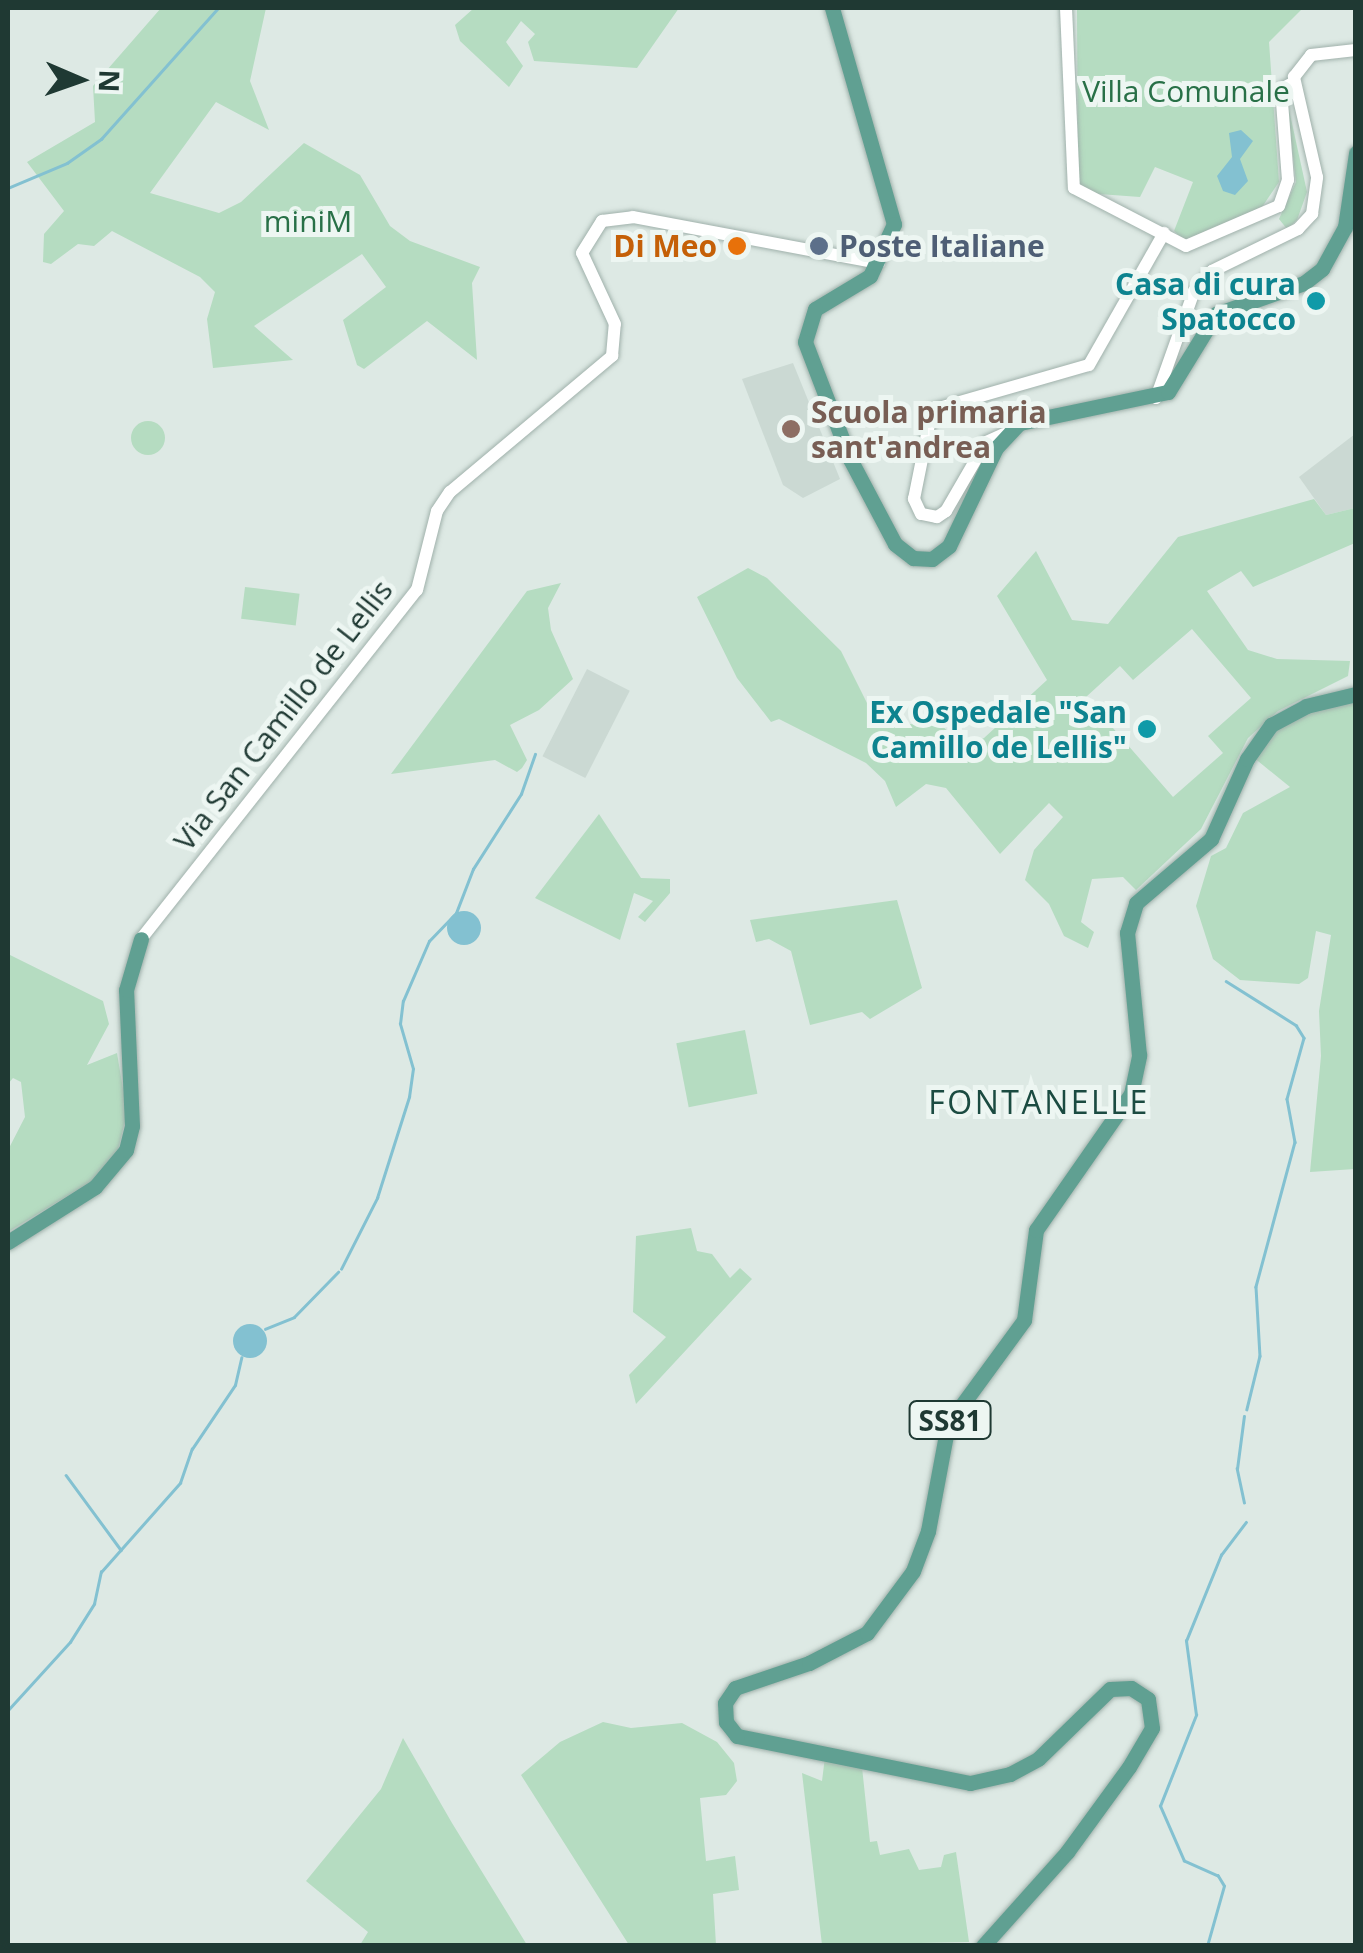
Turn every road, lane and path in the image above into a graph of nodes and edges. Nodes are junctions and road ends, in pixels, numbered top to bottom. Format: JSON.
{"nodes":[{"id":1,"x":832,"y":8,"type":"edge"},
{"id":2,"x":1066,"y":8,"type":"edge"},
{"id":3,"x":1356,"y":50,"type":"edge"},
{"id":4,"x":1293,"y":83,"type":"junction"},
{"id":5,"x":1356,"y":153,"type":"edge"},
{"id":6,"x":1164,"y":233,"type":"junction"},
{"id":7,"x":879,"y":263,"type":"junction"},
{"id":8,"x":1156,"y":398,"type":"junction"},
{"id":9,"x":1004,"y":434,"type":"junction"},
{"id":10,"x":1356,"y":694,"type":"edge"},
{"id":11,"x":141,"y":939,"type":"joint"},
{"id":12,"x":8,"y":1242,"type":"edge"},
{"id":13,"x":983,"y":1946,"type":"edge"}],
"edges":[{"from":1,"to":7,"type":"main road"},
{"from":2,"to":6,"type":"street"},
{"from":3,"to":4,"type":"street"},
{"from":4,"to":6,"type":"street"},
{"from":4,"to":8,"type":"street"},
{"from":5,"to":8,"type":"main road"},
{"from":6,"to":9,"type":"street"},
{"from":7,"to":9,"type":"main road"},
{"from":7,"to":11,"type":"street","name":"Via San Camillo de Lellis"},
{"from":8,"to":9,"type":"main road"},
{"from":10,"to":13,"type":"main road","number":"SS81"},
{"from":11,"to":12,"type":"main road","name":"Via San Camillo de Lellis"}]}
